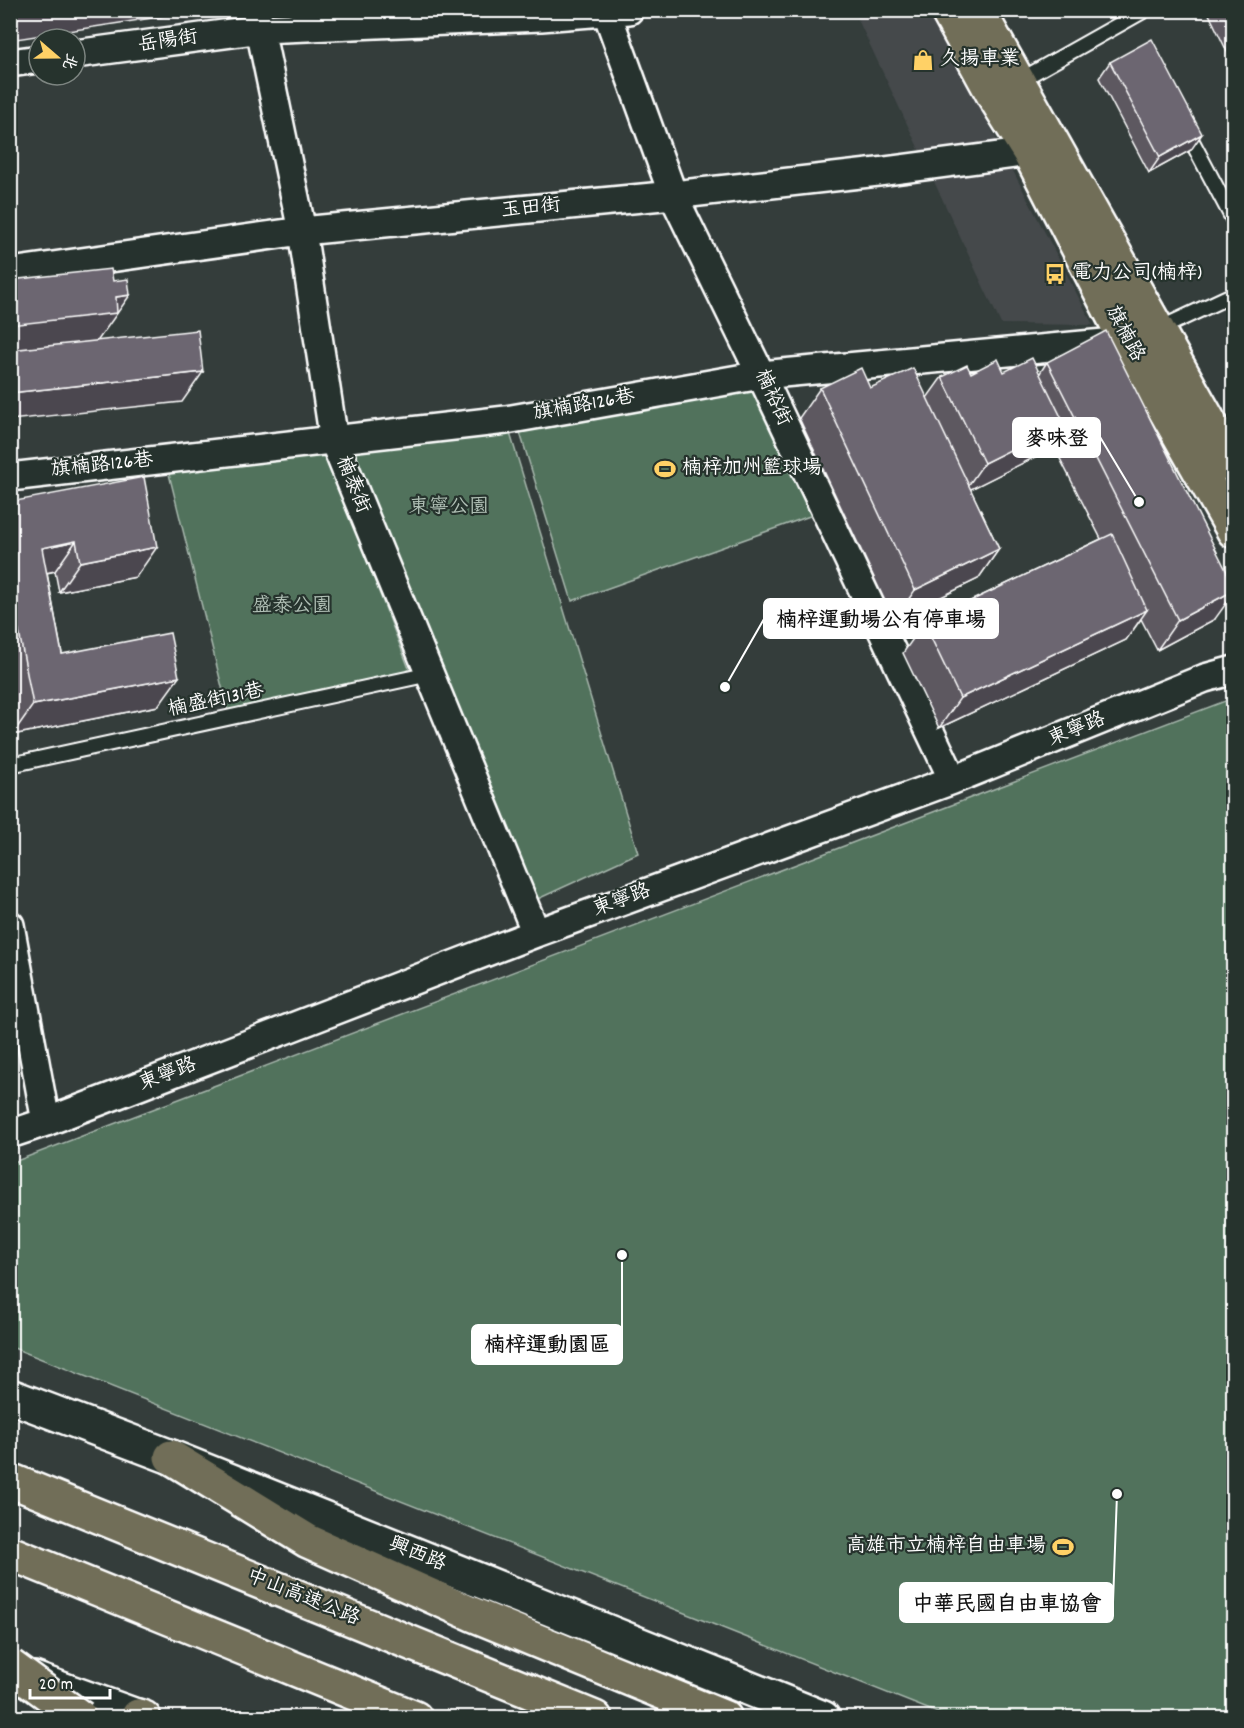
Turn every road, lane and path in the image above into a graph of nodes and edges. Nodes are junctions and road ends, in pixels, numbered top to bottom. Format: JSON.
{"nodes":[{"id":1,"x":947,"y":10,"type":"edge"},
{"id":2,"x":978,"y":10,"type":"edge"},
{"id":3,"x":1145,"y":10,"type":"edge"},
{"id":4,"x":614,"y":11,"type":"edge"},
{"id":5,"x":259,"y":20,"type":"edge"},
{"id":6,"x":87,"y":52,"type":"edge"},
{"id":7,"x":27,"y":61,"type":"edge"},
{"id":8,"x":10,"y":63,"type":"edge"},
{"id":9,"x":1017,"y":82,"type":"junction"},
{"id":10,"x":1179,"y":117,"type":"edge"},
{"id":11,"x":1040,"y":147,"type":"junction"},
{"id":12,"x":673,"y":195,"type":"junction"},
{"id":13,"x":1233,"y":221,"type":"edge"},
{"id":14,"x":302,"y":231,"type":"junction"},
{"id":15,"x":10,"y":272,"type":"edge"},
{"id":16,"x":1233,"y":294,"type":"edge"},
{"id":17,"x":1156,"y":330,"type":"junction"},
{"id":18,"x":1126,"y":341,"type":"junction"},
{"id":19,"x":762,"y":375,"type":"junction"},
{"id":20,"x":334,"y":441,"type":"junction"},
{"id":21,"x":1233,"y":466,"type":"edge"},
{"id":22,"x":10,"y":477,"type":"edge"},
{"id":23,"x":1233,"y":531,"type":"edge"},
{"id":24,"x":1233,"y":670,"type":"edge"},
{"id":25,"x":430,"y":674,"type":"junction"},
{"id":26,"x":10,"y":765,"type":"edge"},
{"id":27,"x":952,"y":780,"type":"junction"},
{"id":28,"x":10,"y":925,"type":"edge"},
{"id":29,"x":536,"y":933,"type":"junction"},
{"id":30,"x":46,"y":1122,"type":"junction"},
{"id":31,"x":10,"y":1134,"type":"edge"},
{"id":32,"x":10,"y":1396,"type":"edge"},
{"id":33,"x":171,"y":1457,"type":"junction"},
{"id":34,"x":10,"y":1480,"type":"edge"},
{"id":35,"x":10,"y":1553,"type":"edge"},
{"id":36,"x":10,"y":1669,"type":"edge"},
{"id":37,"x":141,"y":1717,"type":"edge"},
{"id":38,"x":81,"y":1718,"type":"edge"},
{"id":39,"x":415,"y":1718,"type":"edge"},
{"id":40,"x":595,"y":1718,"type":"edge"},
{"id":41,"x":725,"y":1718,"type":"edge"},
{"id":42,"x":823,"y":1718,"type":"edge"}],
"edges":[{"from":1,"to":11,"type":"main road","name":"旗楠路"},
{"from":2,"to":9,"type":"main road","name":"旗楠路"},
{"from":3,"to":9,"type":"lane"},
{"from":4,"to":5,"type":"street","name":"岳陽街"},
{"from":4,"to":12,"type":"street","name":"楠裕街"},
{"from":5,"to":6,"type":"street","name":"岳陽街"},
{"from":5,"to":14,"type":"street","name":"楠泰街"},
{"from":7,"to":8,"type":"street"},
{"from":9,"to":11,"type":"main road","name":"旗楠路"},
{"from":10,"to":13,"type":"lane"},
{"from":11,"to":12,"type":"street","name":"玉田街"},
{"from":11,"to":17,"type":"main road","name":"旗楠路"},
{"from":11,"to":18,"type":"main road","name":"旗楠路"},
{"from":12,"to":14,"type":"street","name":"玉田街"},
{"from":12,"to":19,"type":"street","name":"楠裕街"},
{"from":14,"to":15,"type":"street","name":"玉田街"},
{"from":14,"to":20,"type":"street","name":"楠泰街"},
{"from":16,"to":17,"type":"lane"},
{"from":17,"to":18,"type":"street","name":"旗楠路126巷"},
{"from":17,"to":21,"type":"main road","name":"旗楠路"},
{"from":18,"to":19,"type":"street","name":"旗楠路126巷"},
{"from":18,"to":23,"type":"main road","name":"旗楠路"},
{"from":19,"to":20,"type":"street","name":"旗楠路126巷"},
{"from":19,"to":27,"type":"street","name":"楠裕街"},
{"from":20,"to":22,"type":"street","name":"旗楠路126巷"},
{"from":20,"to":25,"type":"street","name":"楠泰街"},
{"from":24,"to":27,"type":"street","name":"東寧路"},
{"from":25,"to":26,"type":"lane","name":"楠盛街131巷"},
{"from":25,"to":29,"type":"street","name":"楠泰街"},
{"from":27,"to":29,"type":"street","name":"東寧路"},
{"from":28,"to":30,"type":"street"},
{"from":29,"to":30,"type":"street","name":"東寧路"},
{"from":30,"to":31,"type":"street","name":"東寧路"},
{"from":32,"to":33,"type":"street","name":"興西路"},
{"from":33,"to":41,"type":"main road"},
{"from":33,"to":42,"type":"street","name":"興西路"},
{"from":34,"to":40,"type":"main road","name":"中山高速公路"},
{"from":35,"to":39,"type":"main road"},
{"from":36,"to":37,"type":"street"},
{"from":36,"to":38,"type":"main road","bridge":true}]}
